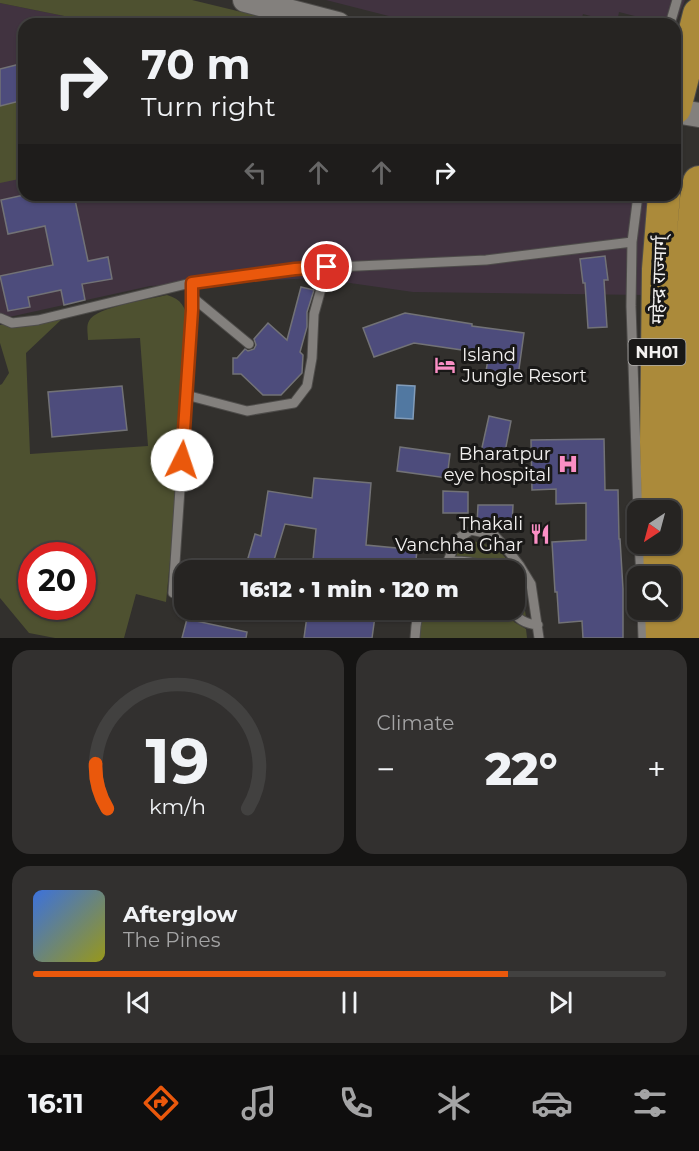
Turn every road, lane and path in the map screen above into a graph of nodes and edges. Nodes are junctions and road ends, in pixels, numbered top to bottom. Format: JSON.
{"nodes":[{"id":1,"x":245,"y":0,"type":"edge"},
{"id":2,"x":677,"y":0,"type":"edge"},
{"id":3,"x":699,"y":14,"type":"edge"},
{"id":4,"x":315,"y":18,"type":"edge"},
{"id":5,"x":672,"y":18,"type":"edge"},
{"id":6,"x":693,"y":56,"type":"edge"},
{"id":7,"x":681,"y":91,"type":"edge"},
{"id":8,"x":681,"y":110,"type":"edge"},
{"id":9,"x":699,"y":115,"type":"edge"},
{"id":10,"x":699,"y":182,"type":"edge"},
{"id":11,"x":637,"y":201,"type":"edge"},
{"id":12,"x":664,"y":201,"type":"edge"},
{"id":13,"x":632,"y":242,"type":"junction"},
{"id":14,"x":327,"y":267,"type":"junction"},
{"id":15,"x":192,"y":283,"type":"junction"},
{"id":16,"x":192,"y":297,"type":"junction"},
{"id":17,"x":0,"y":318,"type":"edge"},
{"id":18,"x":249,"y":344,"type":"dead end"},
{"id":19,"x":186,"y":395,"type":"junction"},
{"id":20,"x":638,"y":500,"type":"edge"},
{"id":21,"x":658,"y":500,"type":"edge"},
{"id":22,"x":448,"y":560,"type":"edge"},
{"id":23,"x":515,"y":560,"type":"edge"},
{"id":24,"x":525,"y":574,"type":"edge"},
{"id":25,"x":173,"y":593,"type":"dead end"},
{"id":26,"x":417,"y":620,"type":"edge"},
{"id":27,"x":519,"y":620,"type":"edge"},
{"id":28,"x":642,"y":620,"type":"edge"},
{"id":29,"x":661,"y":620,"type":"edge"},
{"id":30,"x":538,"y":625,"type":"junction"},
{"id":31,"x":415,"y":638,"type":"edge"},
{"id":32,"x":539,"y":638,"type":"edge"},
{"id":33,"x":643,"y":638,"type":"edge"},
{"id":34,"x":662,"y":638,"type":"edge"},
{"id":35,"x":690,"y":638,"type":"edge"}],
"edges":[{"from":1,"to":4,"type":"street"},
{"from":2,"to":5,"type":"lane"},
{"from":3,"to":6,"type":"highway"},
{"from":6,"to":7,"type":"highway"},
{"from":8,"to":9,"type":"street"},
{"from":10,"to":35,"type":"highway","name":"महेन्द्र राज्मार्ग्","number":"NH01"},
{"from":11,"to":13,"type":"lane"},
{"from":12,"to":21,"type":"highway","name":"महेन्द्र राज्मार्ग्","number":"NH01"},
{"from":13,"to":14,"type":"lane"},
{"from":13,"to":20,"type":"lane"},
{"from":14,"to":15,"type":"lane"},
{"from":14,"to":19,"type":"lane"},
{"from":15,"to":16,"type":"lane"},
{"from":15,"to":17,"type":"lane"},
{"from":16,"to":18,"type":"lane"},
{"from":16,"to":19,"type":"lane"},
{"from":19,"to":25,"type":"lane"},
{"from":22,"to":23,"type":"lane"},
{"from":24,"to":30,"type":"lane"},
{"from":26,"to":31,"type":"lane"},
{"from":27,"to":30,"type":"lane"},
{"from":28,"to":33,"type":"lane"},
{"from":29,"to":34,"type":"highway"},
{"from":30,"to":32,"type":"lane"}]}
